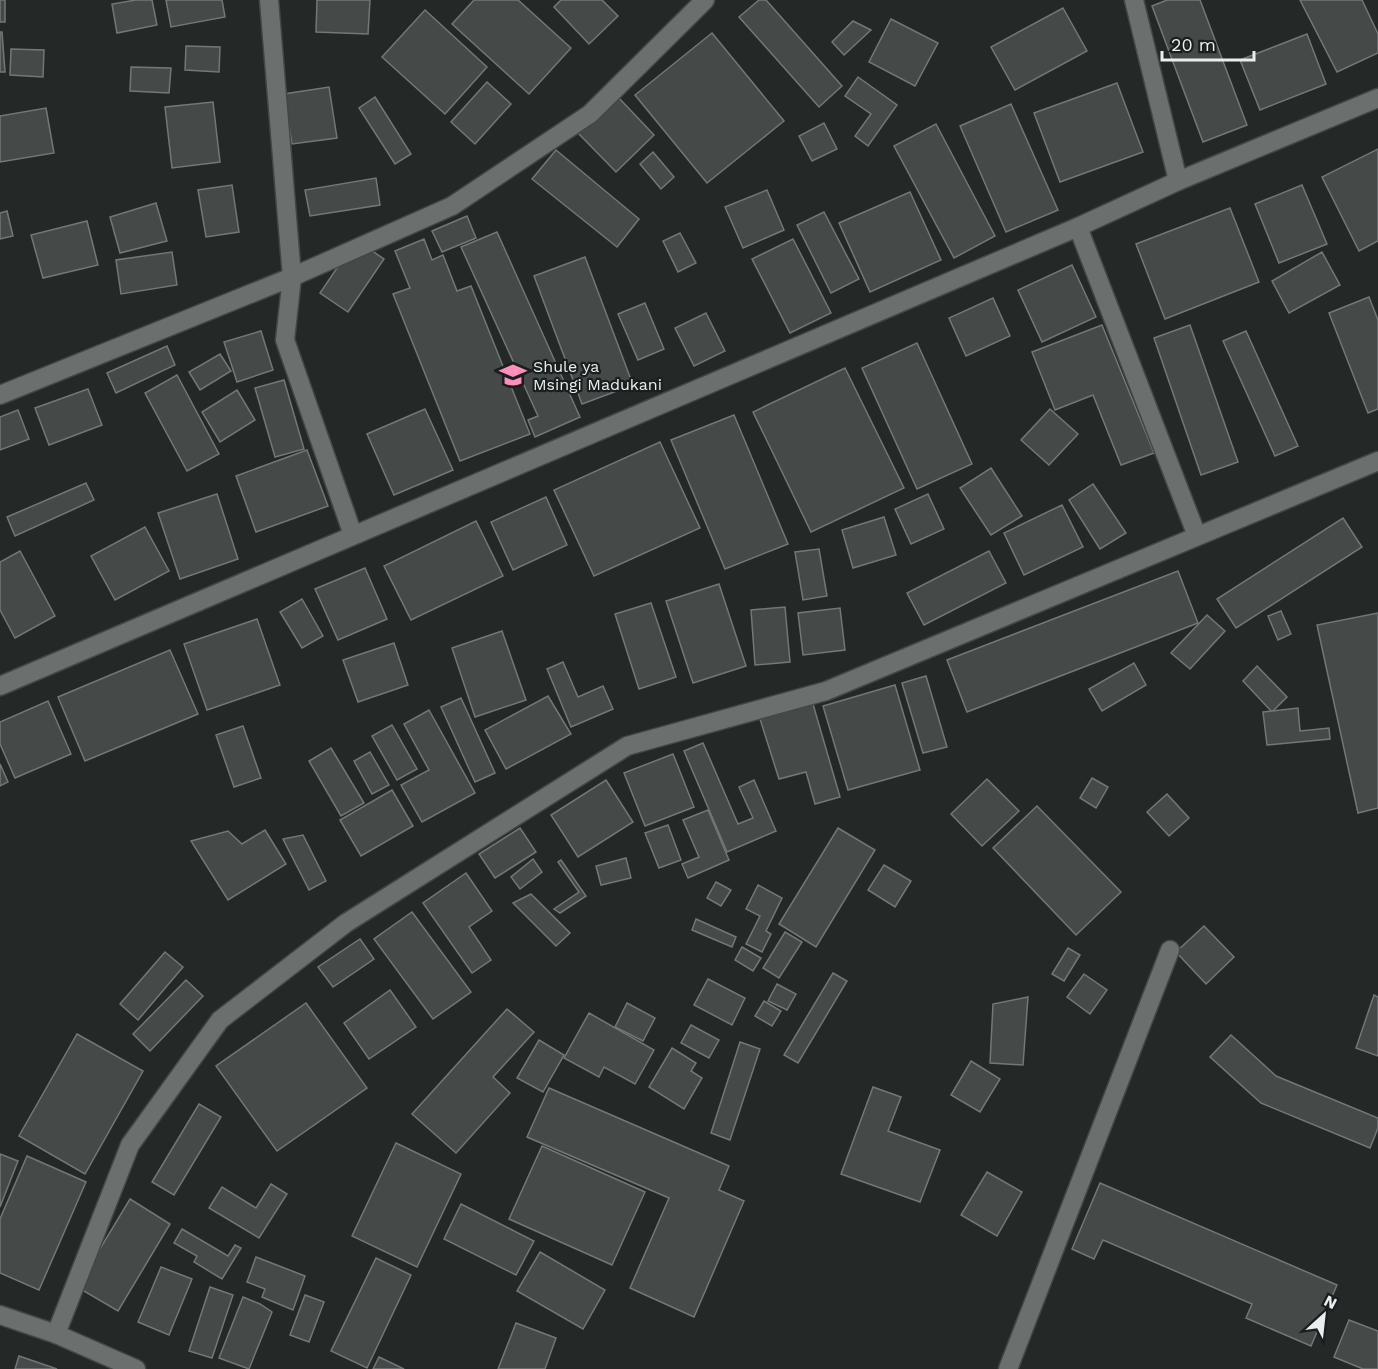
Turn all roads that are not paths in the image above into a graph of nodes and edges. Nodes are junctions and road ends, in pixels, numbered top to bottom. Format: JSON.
{"nodes":[{"id":1,"x":269,"y":0,"type":"edge"},
{"id":2,"x":705,"y":0,"type":"edge"},
{"id":3,"x":1134,"y":0,"type":"edge"},
{"id":4,"x":1378,"y":98,"type":"edge"},
{"id":5,"x":1178,"y":181,"type":"junction"},
{"id":6,"x":1078,"y":227,"type":"junction"},
{"id":7,"x":292,"y":277,"type":"junction"},
{"id":8,"x":0,"y":395,"type":"edge"},
{"id":9,"x":1378,"y":461,"type":"edge"},
{"id":10,"x":352,"y":535,"type":"junction"},
{"id":11,"x":1197,"y":536,"type":"junction"},
{"id":12,"x":0,"y":686,"type":"edge"},
{"id":13,"x":1170,"y":950,"type":"dead end"},
{"id":14,"x":0,"y":1315,"type":"edge"},
{"id":15,"x":56,"y":1334,"type":"junction"},
{"id":16,"x":136,"y":1369,"type":"edge"},
{"id":17,"x":1008,"y":1369,"type":"edge"}],
"edges":[{"from":1,"to":7,"type":"street"},
{"from":2,"to":7,"type":"street"},
{"from":3,"to":5,"type":"street"},
{"from":4,"to":5,"type":"street"},
{"from":5,"to":6,"type":"street"},
{"from":6,"to":10,"type":"street"},
{"from":6,"to":11,"type":"street"},
{"from":7,"to":8,"type":"street"},
{"from":7,"to":10,"type":"street"},
{"from":9,"to":11,"type":"street"},
{"from":10,"to":12,"type":"street"},
{"from":11,"to":15,"type":"street"},
{"from":13,"to":17,"type":"street"},
{"from":14,"to":15,"type":"street"},
{"from":15,"to":16,"type":"street"}]}
